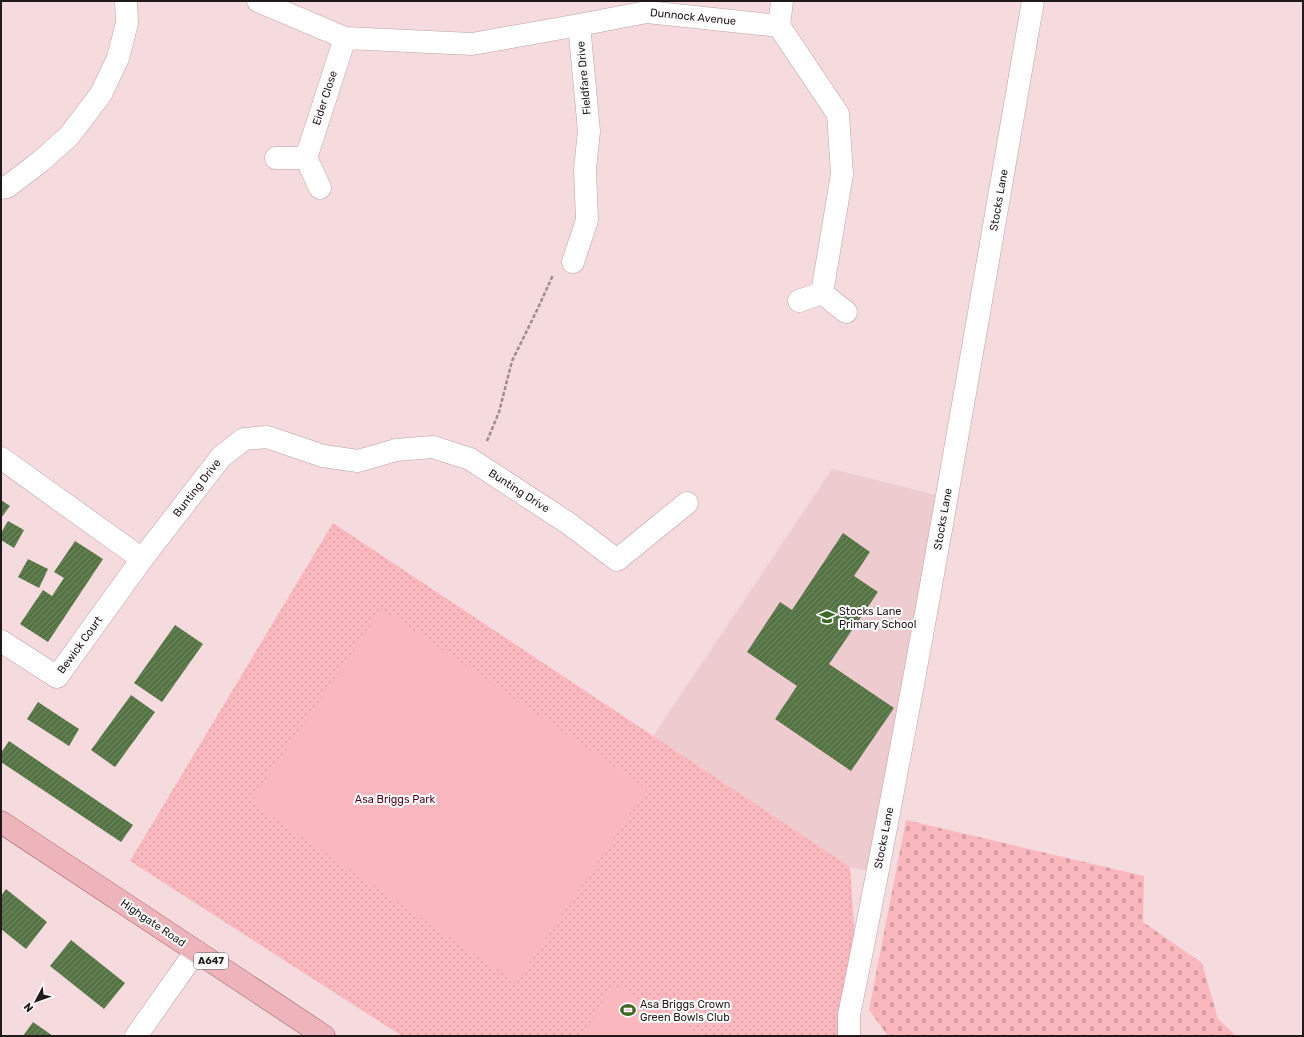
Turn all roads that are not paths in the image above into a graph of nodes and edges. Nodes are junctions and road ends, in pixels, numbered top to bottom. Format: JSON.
{"nodes":[{"id":1,"x":126,"y":1,"type":"edge"},
{"id":2,"x":258,"y":1,"type":"edge"},
{"id":3,"x":782,"y":1,"type":"edge"},
{"id":4,"x":1033,"y":1,"type":"edge"},
{"id":5,"x":579,"y":25,"type":"junction"},
{"id":6,"x":780,"y":26,"type":"junction"},
{"id":7,"x":345,"y":38,"type":"junction"},
{"id":8,"x":276,"y":158,"type":"dead end"},
{"id":9,"x":306,"y":158,"type":"junction"},
{"id":10,"x":1,"y":188,"type":"edge"},
{"id":11,"x":320,"y":188,"type":"dead end"},
{"id":12,"x":564,"y":265,"type":"road end"},
{"id":13,"x":822,"y":293,"type":"junction"},
{"id":14,"x":800,"y":301,"type":"dead end"},
{"id":15,"x":846,"y":312,"type":"dead end"},
{"id":16,"x":1,"y":458,"type":"edge"},
{"id":17,"x":687,"y":503,"type":"dead end"},
{"id":18,"x":142,"y":559,"type":"junction"},
{"id":19,"x":1,"y":641,"type":"edge"},
{"id":20,"x":1,"y":822,"type":"edge"},
{"id":21,"x":196,"y":951,"type":"junction"},
{"id":22,"x":136,"y":1036,"type":"edge"},
{"id":23,"x":324,"y":1036,"type":"edge"},
{"id":24,"x":849,"y":1036,"type":"edge"}],
"edges":[{"from":1,"to":10,"type":"street"},
{"from":2,"to":7,"type":"street","name":"Dunnock Avenue"},
{"from":3,"to":6,"type":"street"},
{"from":4,"to":24,"type":"street","name":"Stocks Lane"},
{"from":5,"to":6,"type":"street","name":"Dunnock Avenue"},
{"from":5,"to":7,"type":"street","name":"Dunnock Avenue"},
{"from":5,"to":12,"type":"street","name":"Fieldfare Drive"},
{"from":6,"to":13,"type":"street"},
{"from":7,"to":9,"type":"street","name":"Eider Close"},
{"from":8,"to":9,"type":"street"},
{"from":9,"to":11,"type":"street"},
{"from":13,"to":14,"type":"street"},
{"from":13,"to":15,"type":"street"},
{"from":16,"to":18,"type":"street"},
{"from":17,"to":18,"type":"street","name":"Bunting Drive"},
{"from":18,"to":19,"type":"street","name":"Bewick Court"},
{"from":20,"to":21,"type":"main road","name":"Highgate Road","number":"A647"},
{"from":21,"to":22,"type":"street"},
{"from":21,"to":23,"type":"main road","name":"Highgate Road","number":"A647"}]}
